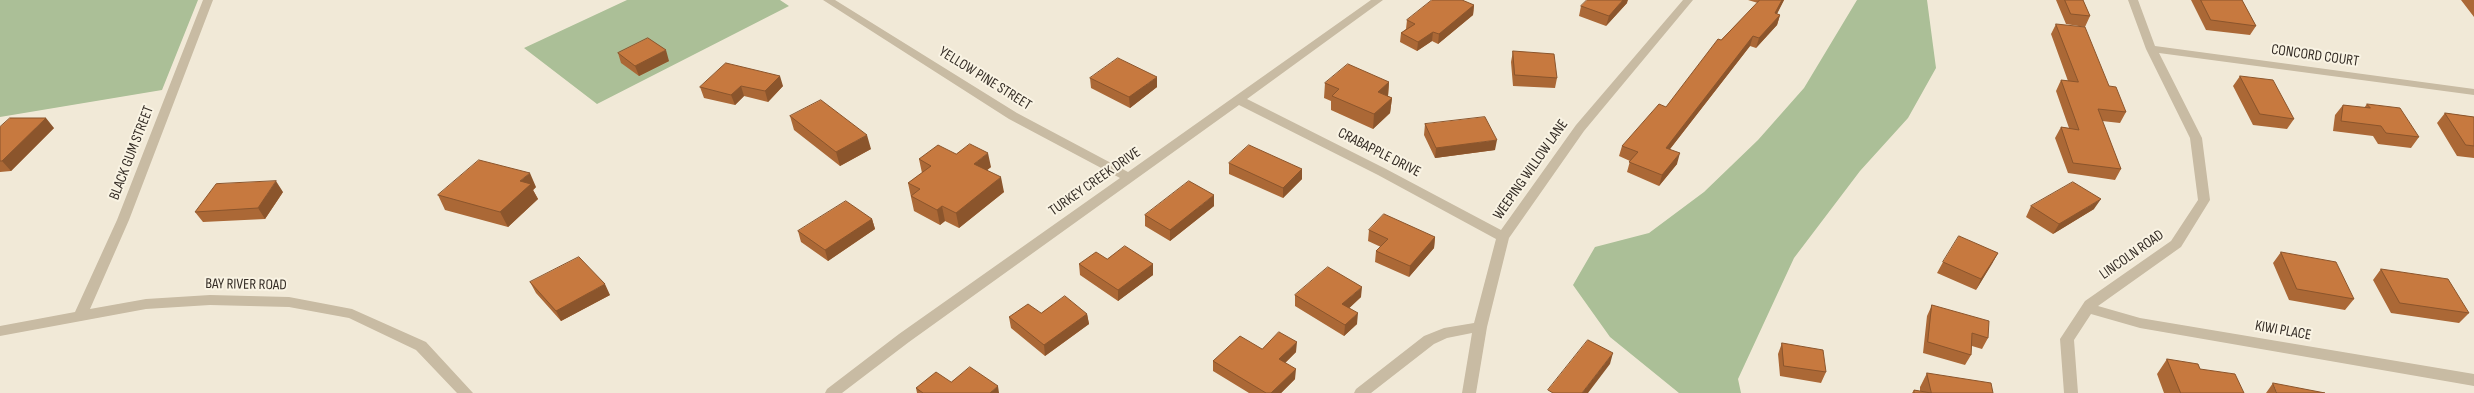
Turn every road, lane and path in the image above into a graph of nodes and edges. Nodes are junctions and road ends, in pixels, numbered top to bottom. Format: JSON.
{"nodes":[{"id":1,"x":208,"y":0,"type":"edge"},
{"id":2,"x":828,"y":0,"type":"edge"},
{"id":3,"x":1378,"y":0,"type":"edge"},
{"id":4,"x":1688,"y":0,"type":"edge"},
{"id":5,"x":2133,"y":0,"type":"edge"},
{"id":6,"x":2151,"y":49,"type":"junction"},
{"id":7,"x":2474,"y":92,"type":"edge"},
{"id":8,"x":1239,"y":100,"type":"junction"},
{"id":9,"x":1129,"y":178,"type":"junction"},
{"id":10,"x":1503,"y":237,"type":"junction"},
{"id":11,"x":2088,"y":308,"type":"junction"},
{"id":12,"x":80,"y":316,"type":"junction"},
{"id":13,"x":1480,"y":327,"type":"junction"},
{"id":14,"x":0,"y":330,"type":"edge"},
{"id":15,"x":2474,"y":380,"type":"edge"},
{"id":16,"x":466,"y":393,"type":"edge"},
{"id":17,"x":832,"y":393,"type":"edge"},
{"id":18,"x":1361,"y":393,"type":"edge"},
{"id":19,"x":1469,"y":393,"type":"edge"},
{"id":20,"x":2071,"y":393,"type":"edge"}],
"edges":[{"from":1,"to":12,"type":"street","name":"BLACK GUM STREET"},
{"from":2,"to":9,"type":"street","name":"YELLOW PINE STREET"},
{"from":3,"to":8,"type":"street","name":"TURKEY CREEK DRIVE"},
{"from":4,"to":10,"type":"street","name":"WEEPING WILLOW LANE"},
{"from":5,"to":6,"type":"street","name":"LINCOLN ROAD"},
{"from":6,"to":7,"type":"street","name":"CONCORD COURT"},
{"from":6,"to":11,"type":"street","name":"LINCOLN ROAD"},
{"from":8,"to":9,"type":"street","name":"TURKEY CREEK DRIVE"},
{"from":8,"to":10,"type":"street","name":"CRABAPPLE DRIVE"},
{"from":9,"to":17,"type":"street","name":"TURKEY CREEK DRIVE"},
{"from":10,"to":13,"type":"street","name":"WEEPING WILLOW LANE"},
{"from":11,"to":15,"type":"street","name":"KIWI PLACE"},
{"from":11,"to":20,"type":"street","name":"LINCOLN ROAD"},
{"from":12,"to":14,"type":"street","name":"BAY RIVER ROAD"},
{"from":12,"to":16,"type":"street","name":"BAY RIVER ROAD"},
{"from":13,"to":18,"type":"street"},
{"from":13,"to":19,"type":"street","name":"WEEPING WILLOW LANE"}]}
